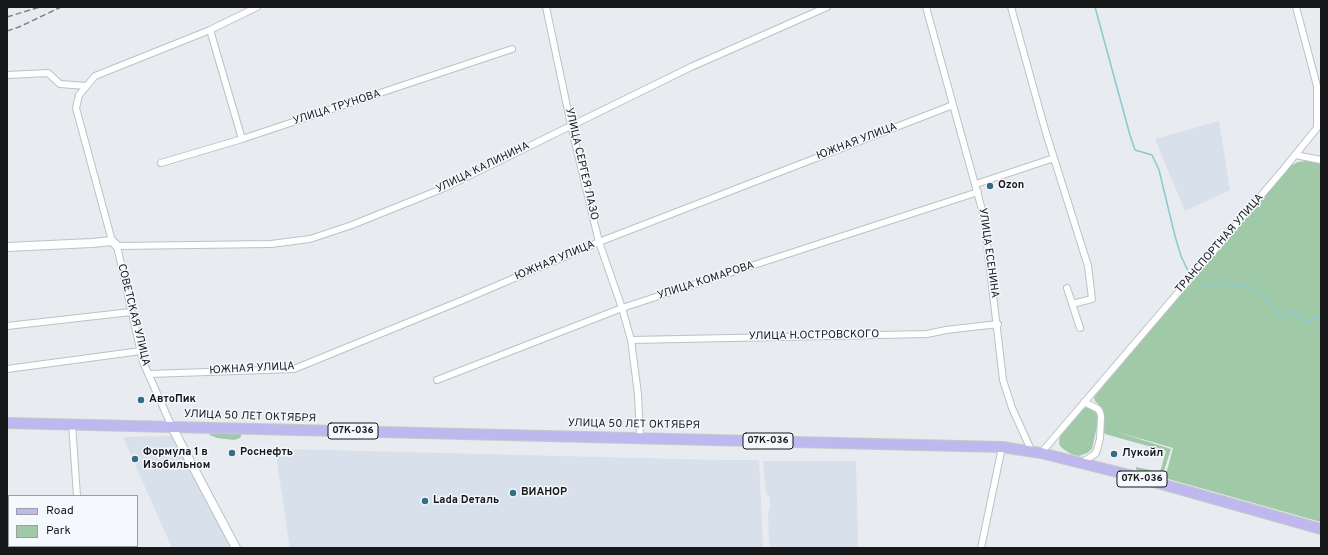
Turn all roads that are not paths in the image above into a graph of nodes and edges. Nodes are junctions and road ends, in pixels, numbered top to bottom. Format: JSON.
{"nodes":[{"id":1,"x":257,"y":7,"type":"edge"},
{"id":2,"x":546,"y":7,"type":"edge"},
{"id":3,"x":827,"y":7,"type":"edge"},
{"id":4,"x":926,"y":7,"type":"edge"},
{"id":5,"x":1011,"y":7,"type":"edge"},
{"id":6,"x":1296,"y":7,"type":"edge"},
{"id":7,"x":210,"y":30,"type":"junction"},
{"id":8,"x":512,"y":49,"type":"dead end"},
{"id":9,"x":7,"y":75,"type":"edge"},
{"id":10,"x":86,"y":86,"type":"junction"},
{"id":11,"x":954,"y":105,"type":"junction"},
{"id":12,"x":571,"y":126,"type":"junction"},
{"id":13,"x":242,"y":139,"type":"junction"},
{"id":14,"x":1295,"y":155,"type":"junction"},
{"id":15,"x":1054,"y":158,"type":"junction"},
{"id":16,"x":1321,"y":160,"type":"edge"},
{"id":17,"x":161,"y":163,"type":"dead end"},
{"id":18,"x":976,"y":184,"type":"junction"},
{"id":19,"x":978,"y":192,"type":"junction"},
{"id":20,"x":599,"y":242,"type":"junction"},
{"id":21,"x":115,"y":243,"type":"junction"},
{"id":22,"x":7,"y":247,"type":"edge"},
{"id":23,"x":1067,"y":288,"type":"dead end"},
{"id":24,"x":1072,"y":304,"type":"junction"},
{"id":25,"x":622,"y":308,"type":"junction"},
{"id":26,"x":131,"y":312,"type":"junction"},
{"id":27,"x":998,"y":324,"type":"junction"},
{"id":28,"x":7,"y":326,"type":"edge"},
{"id":29,"x":1080,"y":328,"type":"dead end"},
{"id":30,"x":631,"y":340,"type":"junction"},
{"id":31,"x":141,"y":352,"type":"junction"},
{"id":32,"x":7,"y":369,"type":"edge"},
{"id":33,"x":149,"y":374,"type":"junction"},
{"id":34,"x":437,"y":380,"type":"dead end"},
{"id":35,"x":1084,"y":402,"type":"junction"},
{"id":36,"x":7,"y":423,"type":"edge"},
{"id":37,"x":72,"y":424,"type":"junction"},
{"id":38,"x":172,"y":426,"type":"junction"},
{"id":39,"x":640,"y":438,"type":"junction"},
{"id":40,"x":1002,"y":447,"type":"junction"},
{"id":41,"x":1037,"y":453,"type":"junction"},
{"id":42,"x":1081,"y":463,"type":"junction"},
{"id":43,"x":77,"y":495,"type":"edge"},
{"id":44,"x":1321,"y":529,"type":"edge"},
{"id":45,"x":236,"y":548,"type":"edge"},
{"id":46,"x":980,"y":548,"type":"edge"}],
"edges":[{"from":1,"to":7,"type":"street"},
{"from":2,"to":12,"type":"street","name":"УЛИЦА СЕРГЕЯ ЛАЗО"},
{"from":3,"to":12,"type":"street","name":"УЛИЦА КАЛИНИНА"},
{"from":4,"to":11,"type":"street","name":"УЛИЦА ЕСЕНИНА"},
{"from":5,"to":15,"type":"street"},
{"from":6,"to":14,"type":"street","name":"ТРАНСПОРТНАЯ УЛИЦА"},
{"from":7,"to":10,"type":"street"},
{"from":7,"to":13,"type":"street"},
{"from":8,"to":13,"type":"street","name":"УЛИЦА ТРУНОВА"},
{"from":9,"to":10,"type":"street"},
{"from":10,"to":21,"type":"street","name":"СОВЕТСКАЯ УЛИЦА"},
{"from":11,"to":18,"type":"street","name":"УЛИЦА ЕСЕНИНА"},
{"from":11,"to":20,"type":"street","name":"ЮЖНАЯ УЛИЦА"},
{"from":12,"to":20,"type":"street","name":"УЛИЦА СЕРГЕЯ ЛАЗО"},
{"from":12,"to":21,"type":"street","name":"УЛИЦА КАЛИНИНА"},
{"from":13,"to":17,"type":"street","name":"УЛИЦА ТРУНОВА"},
{"from":14,"to":16,"type":"street"},
{"from":14,"to":35,"type":"street","name":"ТРАНСПОРТНАЯ УЛИЦА"},
{"from":15,"to":18,"type":"street"},
{"from":15,"to":24,"type":"street"},
{"from":18,"to":19,"type":"street","name":"УЛИЦА ЕСЕНИНА"},
{"from":19,"to":25,"type":"street","name":"УЛИЦА КОМАРОВА"},
{"from":19,"to":27,"type":"street","name":"УЛИЦА ЕСЕНИНА"},
{"from":20,"to":25,"type":"street","name":"УЛИЦА СЕРГЕЯ ЛАЗО"},
{"from":20,"to":33,"type":"street","name":"ЮЖНАЯ УЛИЦА"},
{"from":21,"to":22,"type":"street","name":"УЛИЦА КАЛИНИНА"},
{"from":21,"to":26,"type":"street","name":"СОВЕТСКАЯ УЛИЦА"},
{"from":23,"to":24,"type":"street"},
{"from":24,"to":29,"type":"street"},
{"from":25,"to":30,"type":"street","name":"УЛИЦА СЕРГЕЯ ЛАЗО"},
{"from":25,"to":34,"type":"street","name":"УЛИЦА КОМАРОВА"},
{"from":26,"to":28,"type":"street"},
{"from":26,"to":31,"type":"street","name":"СОВЕТСКАЯ УЛИЦА"},
{"from":27,"to":30,"type":"street","name":"УЛИЦА Н.ОСТРОВСКОГО"},
{"from":27,"to":41,"type":"street","name":"УЛИЦА ЕСЕНИНА"},
{"from":30,"to":39,"type":"street","name":"УЛИЦА СЕРГЕЯ ЛАЗО"},
{"from":31,"to":32,"type":"street"},
{"from":31,"to":33,"type":"street","name":"СОВЕТСКАЯ УЛИЦА"},
{"from":33,"to":38,"type":"street","name":"СОВЕТСКАЯ УЛИЦА"},
{"from":35,"to":41,"type":"street","name":"ТРАНСПОРТНАЯ УЛИЦА"},
{"from":35,"to":42,"type":"street"},
{"from":36,"to":37,"type":"main road","name":"УЛИЦА 50 ЛЕТ ОКТЯБРЯ","number":"07К-036"},
{"from":37,"to":38,"type":"main road","name":"УЛИЦА 50 ЛЕТ ОКТЯБРЯ","number":"07К-036"},
{"from":37,"to":43,"type":"street"},
{"from":38,"to":39,"type":"main road","name":"УЛИЦА 50 ЛЕТ ОКТЯБРЯ","number":"07К-036"},
{"from":38,"to":45,"type":"street"},
{"from":39,"to":40,"type":"main road","name":"УЛИЦА 50 ЛЕТ ОКТЯБРЯ","number":"07К-036"},
{"from":40,"to":41,"type":"main road","name":"УЛИЦА 50 ЛЕТ ОКТЯБРЯ","number":"07К-036"},
{"from":40,"to":46,"type":"street"},
{"from":41,"to":42,"type":"main road","name":"УЛИЦА 50 ЛЕТ ОКТЯБРЯ","number":"07К-036"},
{"from":42,"to":44,"type":"main road","name":"УЛИЦА 50 ЛЕТ ОКТЯБРЯ","number":"07К-036"}]}
